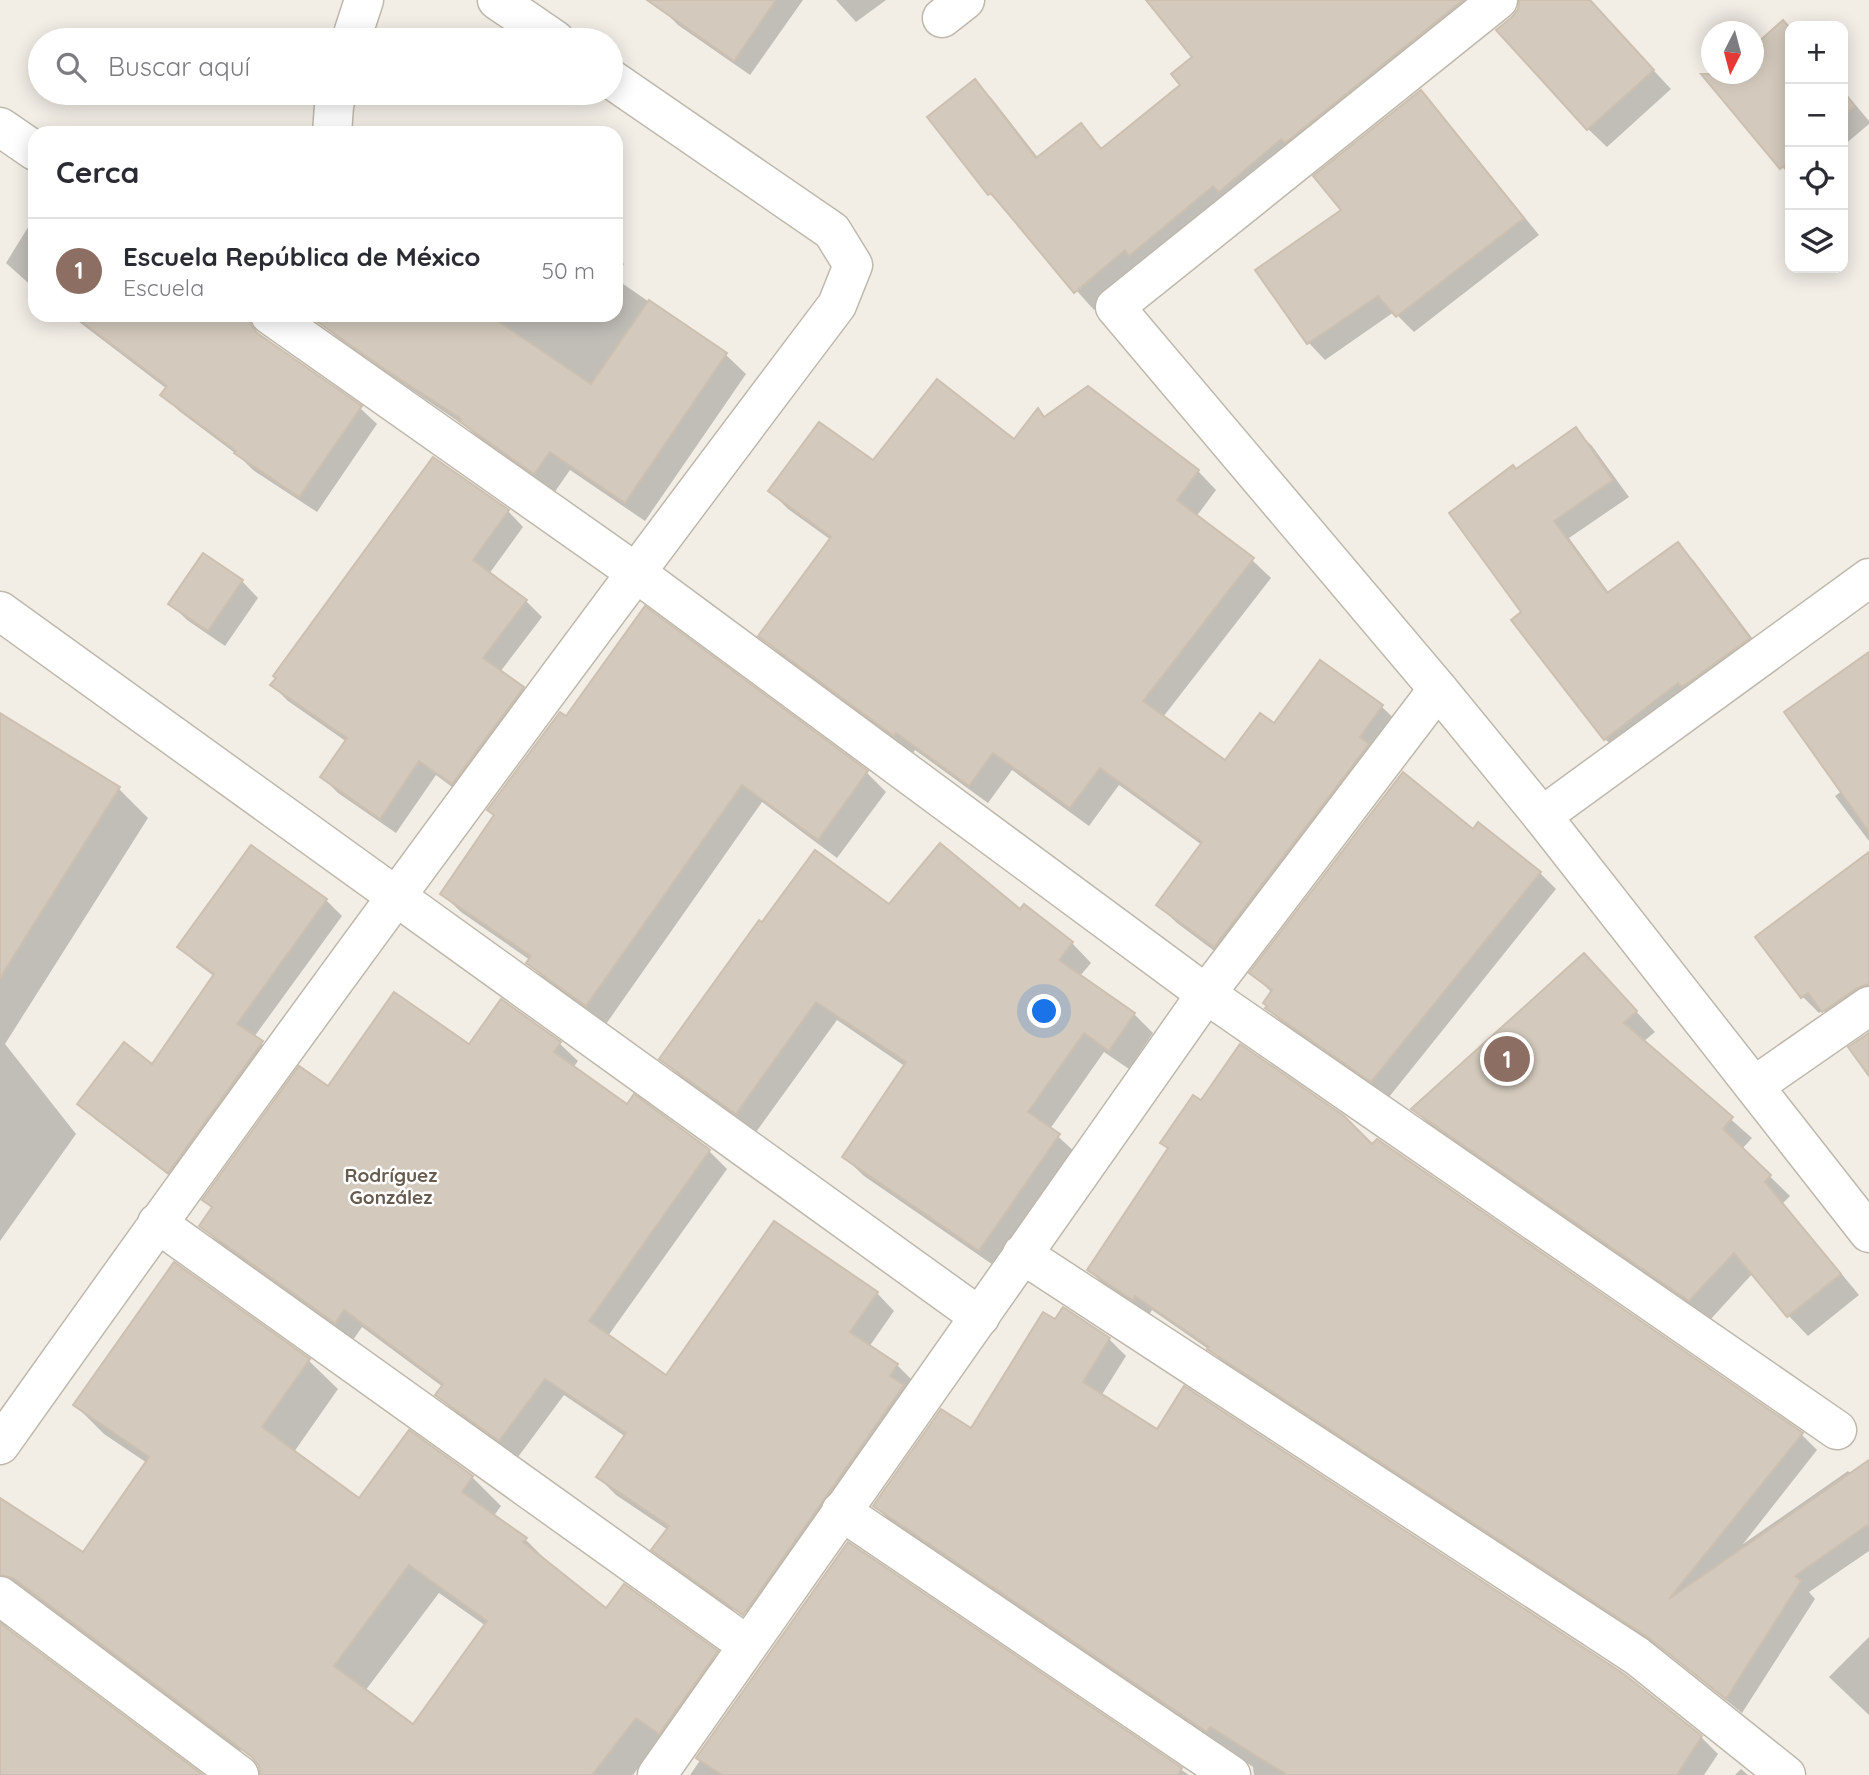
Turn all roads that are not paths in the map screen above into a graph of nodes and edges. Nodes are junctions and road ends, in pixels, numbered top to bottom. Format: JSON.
{"nodes":[{"id":1,"x":364,"y":0,"type":"edge"},
{"id":2,"x":497,"y":0,"type":"edge"},
{"id":3,"x":1498,"y":0,"type":"edge"},
{"id":4,"x":355,"y":28,"type":"edge"},
{"id":5,"x":538,"y":28,"type":"edge"},
{"id":6,"x":623,"y":87,"type":"edge"},
{"id":7,"x":334,"y":105,"type":"edge"},
{"id":8,"x":333,"y":126,"type":"edge"},
{"id":9,"x":0,"y":127,"type":"edge"},
{"id":10,"x":28,"y":146,"type":"edge"},
{"id":11,"x":290,"y":322,"type":"edge"},
{"id":12,"x":311,"y":329,"type":"edge"},
{"id":13,"x":635,"y":572,"type":"junction"},
{"id":14,"x":1869,"y":578,"type":"edge"},
{"id":15,"x":0,"y":611,"type":"edge"},
{"id":16,"x":1438,"y":689,"type":"junction"},
{"id":17,"x":1542,"y":816,"type":"junction"},
{"id":18,"x":395,"y":896,"type":"junction"},
{"id":19,"x":1206,"y":994,"type":"junction"},
{"id":20,"x":1869,"y":1006,"type":"edge"},
{"id":21,"x":1754,"y":1086,"type":"junction"},
{"id":22,"x":157,"y":1223,"type":"junction"},
{"id":23,"x":1869,"y":1233,"type":"edge"},
{"id":24,"x":1022,"y":1254,"type":"junction"},
{"id":25,"x":980,"y":1317,"type":"junction"},
{"id":26,"x":1837,"y":1430,"type":"dead end"},
{"id":27,"x":0,"y":1445,"type":"edge"},
{"id":28,"x":841,"y":1511,"type":"junction"},
{"id":29,"x":0,"y":1595,"type":"edge"},
{"id":30,"x":747,"y":1646,"type":"junction"},
{"id":31,"x":223,"y":1770,"type":"edge"},
{"id":32,"x":664,"y":1773,"type":"edge"},
{"id":33,"x":1231,"y":1775,"type":"edge"},
{"id":34,"x":1786,"y":1775,"type":"edge"}],
"edges":[{"from":1,"to":4,"type":"street"},
{"from":2,"to":5,"type":"street"},
{"from":3,"to":16,"type":"street"},
{"from":6,"to":13,"type":"street"},
{"from":7,"to":8,"type":"street"},
{"from":9,"to":10,"type":"street"},
{"from":11,"to":12,"type":"street"},
{"from":12,"to":13,"type":"street"},
{"from":13,"to":18,"type":"street"},
{"from":13,"to":19,"type":"street"},
{"from":14,"to":17,"type":"street"},
{"from":15,"to":18,"type":"street"},
{"from":16,"to":17,"type":"street"},
{"from":16,"to":19,"type":"street"},
{"from":17,"to":21,"type":"street"},
{"from":18,"to":22,"type":"street"},
{"from":18,"to":25,"type":"street"},
{"from":19,"to":24,"type":"street"},
{"from":19,"to":26,"type":"street"},
{"from":20,"to":21,"type":"street"},
{"from":21,"to":23,"type":"street"},
{"from":22,"to":27,"type":"street"},
{"from":22,"to":30,"type":"street"},
{"from":24,"to":25,"type":"street"},
{"from":24,"to":34,"type":"street"},
{"from":25,"to":28,"type":"street"},
{"from":28,"to":30,"type":"street"},
{"from":28,"to":33,"type":"street"},
{"from":29,"to":31,"type":"street"},
{"from":30,"to":32,"type":"street"}]}
